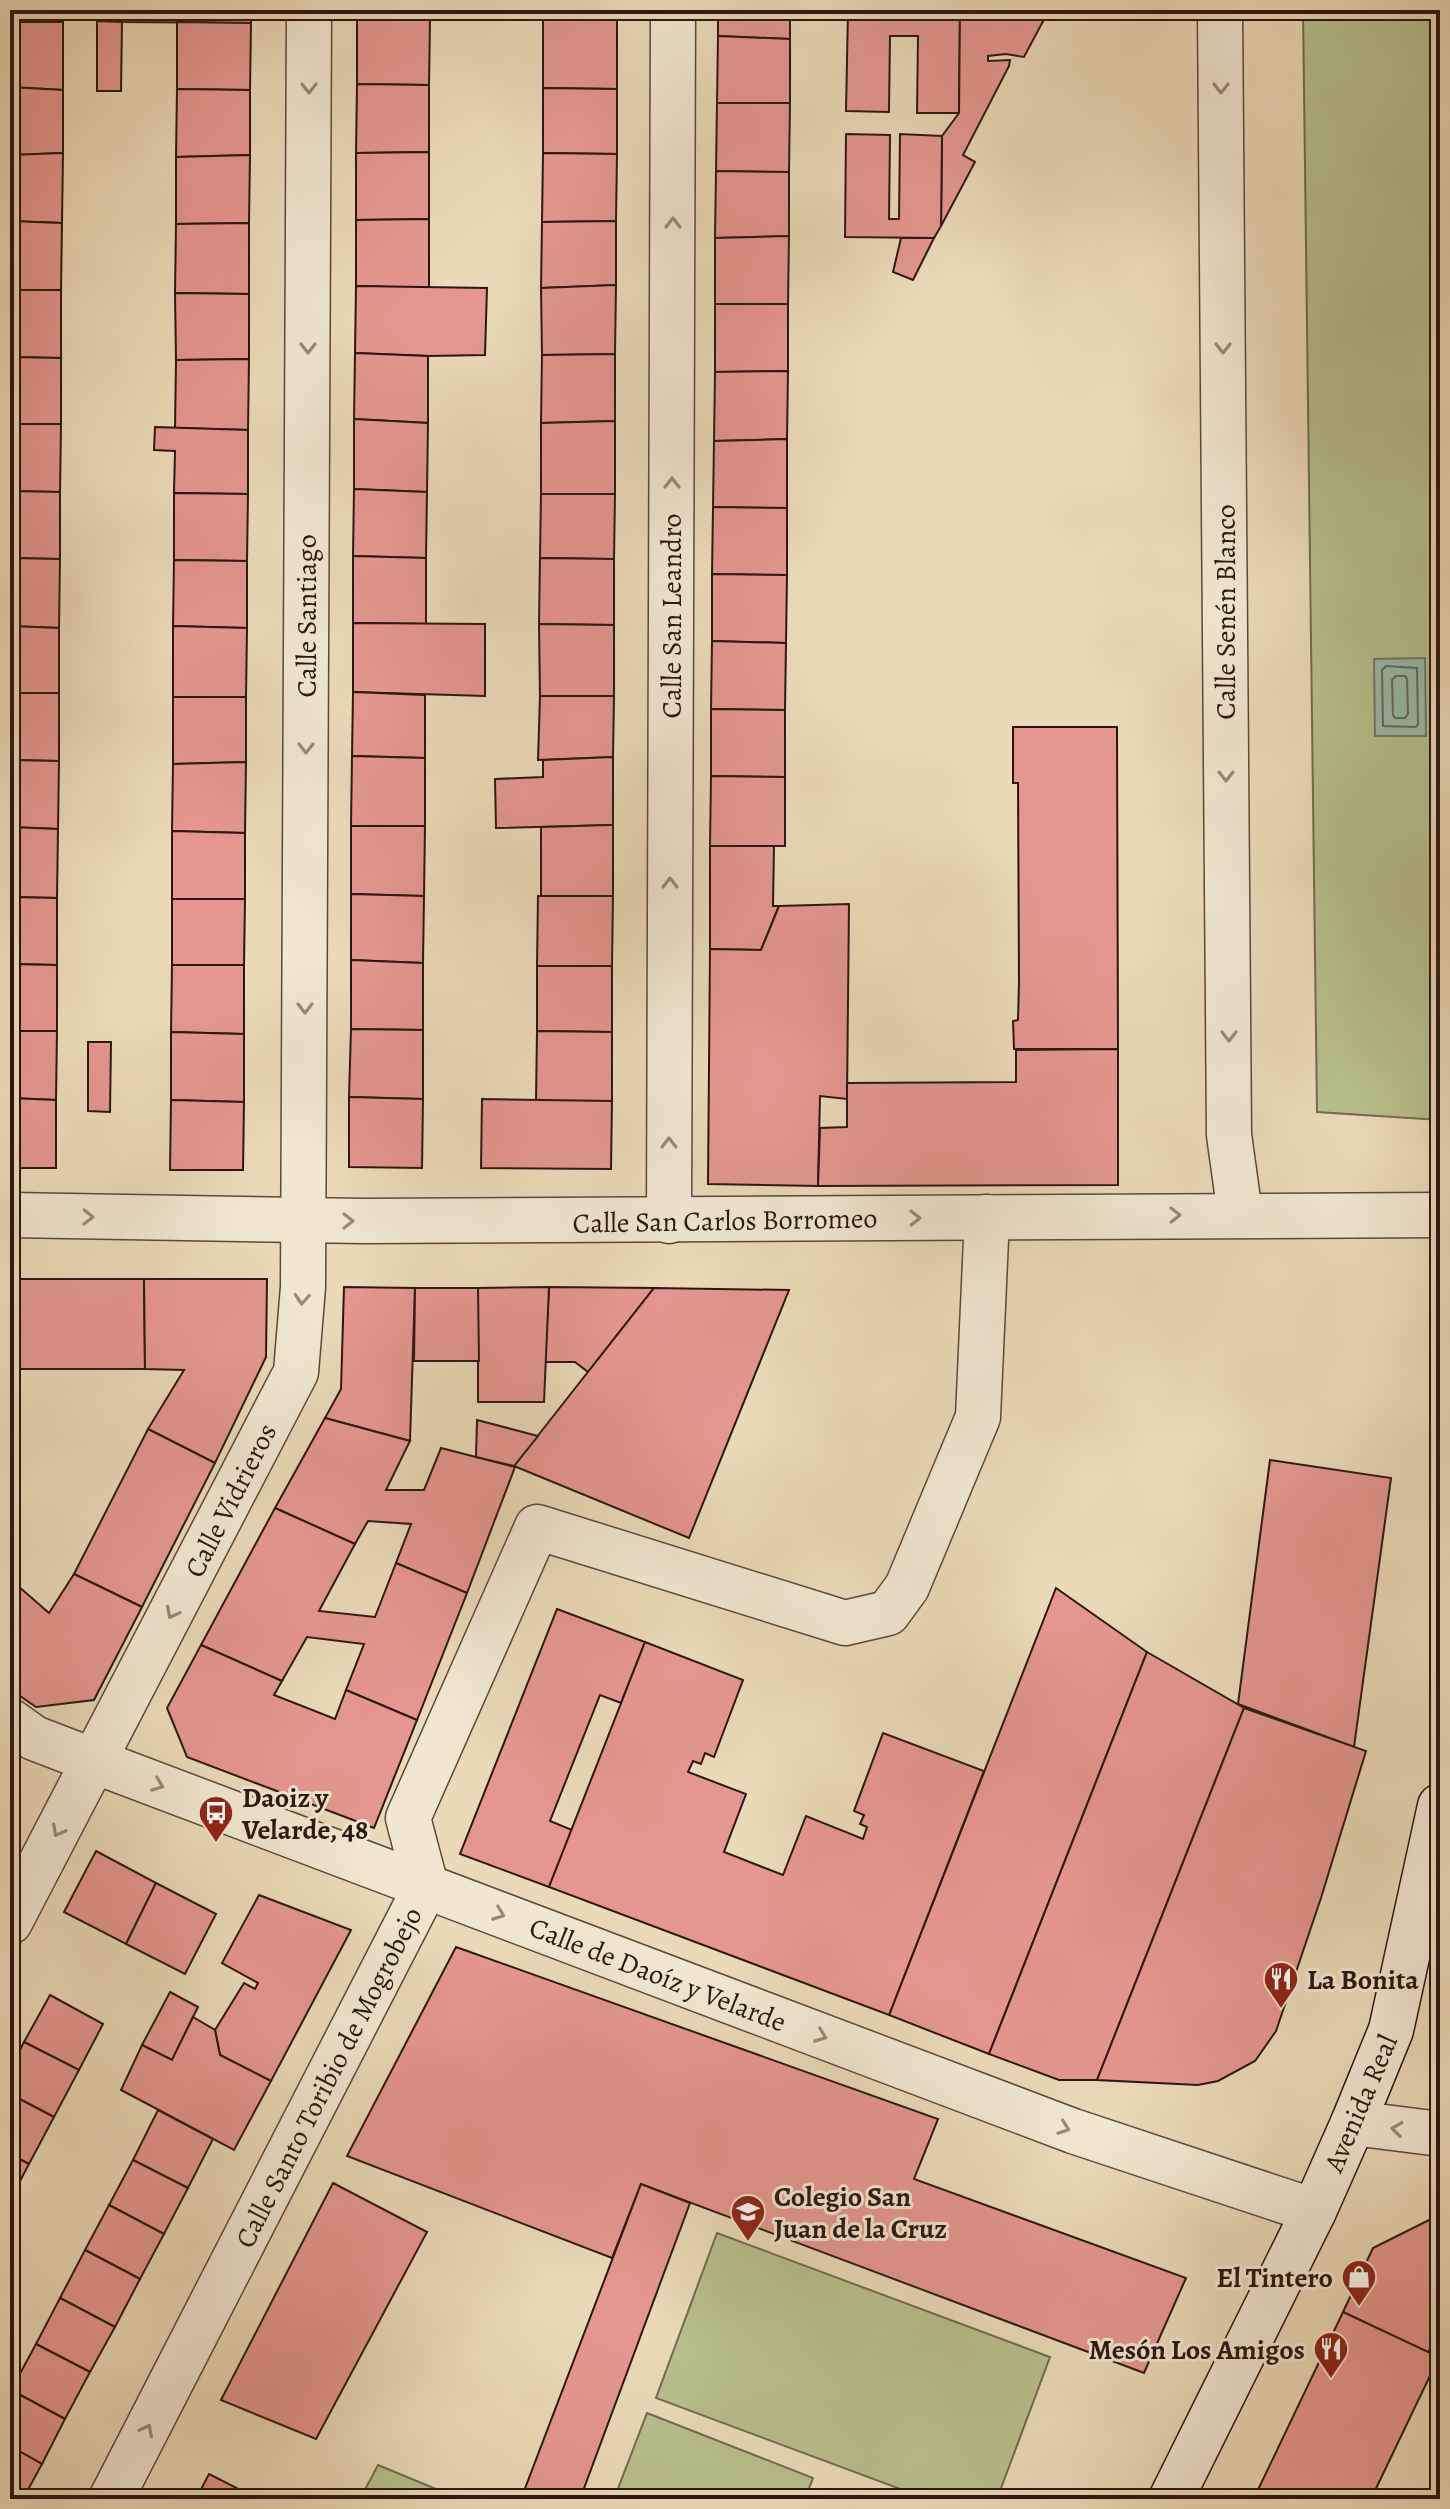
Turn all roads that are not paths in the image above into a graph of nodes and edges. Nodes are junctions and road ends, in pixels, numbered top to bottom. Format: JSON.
{"nodes":[{"id":1,"x":309,"y":10,"type":"edge"},
{"id":2,"x":673,"y":10,"type":"edge"},
{"id":3,"x":1220,"y":10,"type":"edge"},
{"id":4,"x":1240,"y":1214,"type":"junction"},
{"id":5,"x":10,"y":1215,"type":"edge"},
{"id":6,"x":1440,"y":1215,"type":"edge"},
{"id":7,"x":987,"y":1217,"type":"junction"},
{"id":8,"x":303,"y":1221,"type":"junction"},
{"id":9,"x":669,"y":1221,"type":"junction"},
{"id":10,"x":10,"y":1721,"type":"edge"},
{"id":11,"x":94,"y":1761,"type":"junction"},
{"id":12,"x":1440,"y":1806,"type":"edge"},
{"id":13,"x":426,"y":1886,"type":"junction"},
{"id":14,"x":10,"y":1922,"type":"edge"},
{"id":15,"x":1353,"y":2123,"type":"junction"},
{"id":16,"x":1440,"y":2134,"type":"edge"},
{"id":17,"x":1314,"y":2211,"type":"junction"},
{"id":18,"x":111,"y":2499,"type":"edge"},
{"id":19,"x":1171,"y":2499,"type":"edge"}],
"edges":[{"from":1,"to":8,"type":"street","name":"Calle Santiago","one_way":true},
{"from":9,"to":2,"type":"street","name":"Calle San Leandro","one_way":true},
{"from":3,"to":4,"type":"street","name":"Calle Senén Blanco","one_way":true},
{"from":4,"to":6,"type":"street","name":"Calle San Carlos Borromeo"},
{"from":7,"to":4,"type":"street","name":"Calle San Carlos Borromeo","one_way":true},
{"from":5,"to":8,"type":"street","name":"Calle San Carlos Borromeo","one_way":true},
{"from":9,"to":7,"type":"street","name":"Calle San Carlos Borromeo","one_way":true},
{"from":7,"to":13,"type":"street","name":"Calle Santo Toribio de Mogrobejo"},
{"from":8,"to":9,"type":"street","name":"Calle San Carlos Borromeo","one_way":true},
{"from":8,"to":11,"type":"street","name":"Calle Vidrieros","one_way":true},
{"from":10,"to":11,"type":"street","name":"Calle de Daoíz y Velarde"},
{"from":11,"to":13,"type":"street","name":"Calle de Daoíz y Velarde","one_way":true},
{"from":11,"to":14,"type":"street","name":"Calle Vidrieros","one_way":true},
{"from":12,"to":15,"type":"street","name":"Avenida Real"},
{"from":13,"to":17,"type":"street","name":"Calle de Daoíz y Velarde","one_way":true},
{"from":18,"to":13,"type":"street","name":"Calle Santo Toribio de Mogrobejo","one_way":true},
{"from":16,"to":15,"type":"street","one_way":true},
{"from":15,"to":17,"type":"street","name":"Avenida Real"},
{"from":17,"to":19,"type":"street","name":"Avenida Real"}]}
